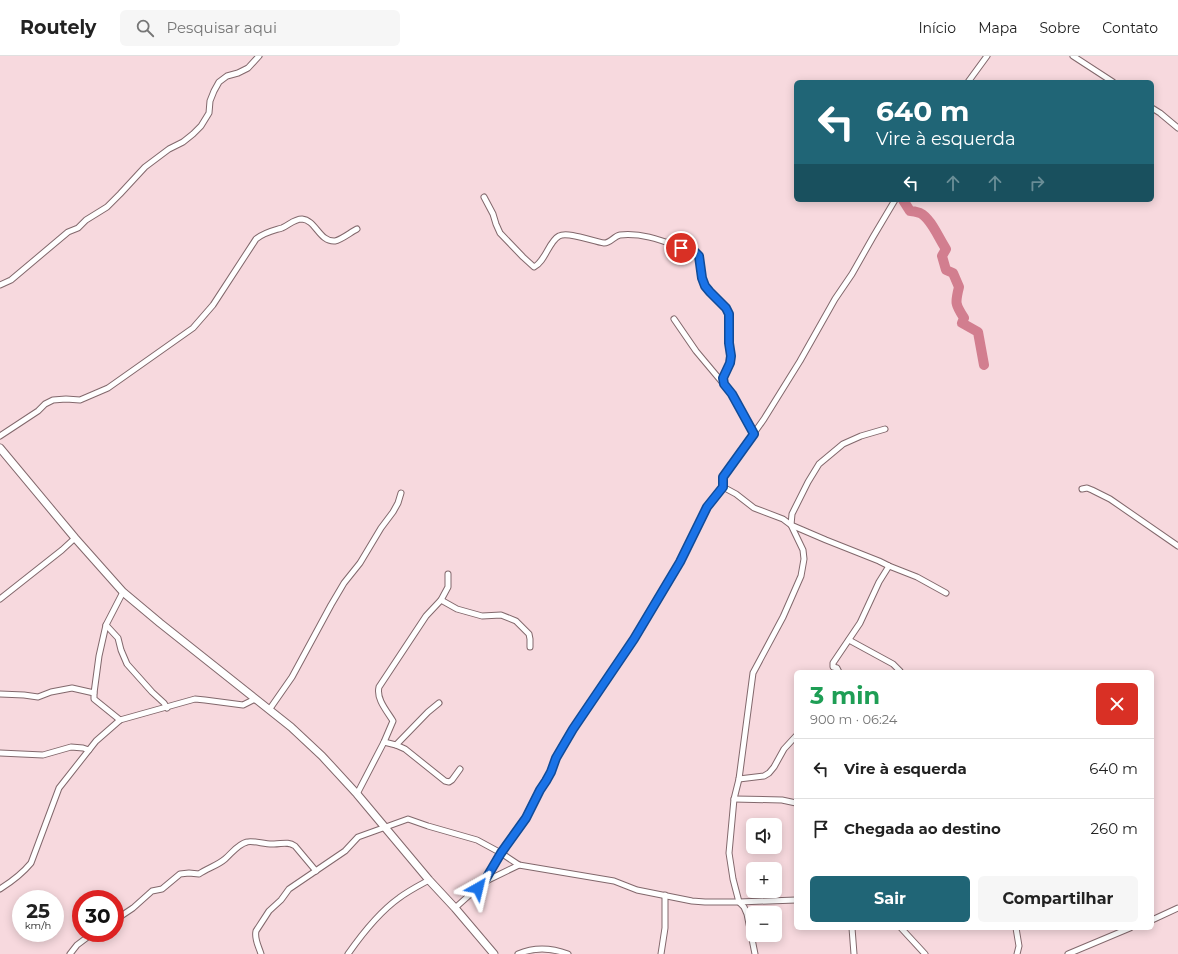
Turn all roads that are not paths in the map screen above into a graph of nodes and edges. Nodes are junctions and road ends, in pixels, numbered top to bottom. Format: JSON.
{"nodes":[{"id":1,"x":259,"y":56,"type":"edge"},
{"id":2,"x":987,"y":56,"type":"edge"},
{"id":3,"x":1073,"y":56,"type":"edge"},
{"id":4,"x":969,"y":80,"type":"edge"},
{"id":5,"x":1110,"y":80,"type":"edge"},
{"id":6,"x":1154,"y":109,"type":"edge"},
{"id":7,"x":1178,"y":128,"type":"edge"},
{"id":8,"x":484,"y":197,"type":"dead end"},
{"id":9,"x":894,"y":202,"type":"edge"},
{"id":10,"x":357,"y":229,"type":"dead end"},
{"id":11,"x":0,"y":285,"type":"edge"},
{"id":12,"x":674,"y":319,"type":"dead end"},
{"id":13,"x":724,"y":384,"type":"junction"},
{"id":14,"x":885,"y":429,"type":"dead end"},
{"id":15,"x":754,"y":434,"type":"junction"},
{"id":16,"x":0,"y":436,"type":"edge"},
{"id":17,"x":0,"y":448,"type":"edge"},
{"id":18,"x":723,"y":487,"type":"junction"},
{"id":19,"x":1082,"y":490,"type":"dead end"},
{"id":20,"x":401,"y":493,"type":"dead end"},
{"id":21,"x":791,"y":525,"type":"junction"},
{"id":22,"x":75,"y":538,"type":"junction"},
{"id":23,"x":1178,"y":546,"type":"edge"},
{"id":24,"x":889,"y":566,"type":"junction"},
{"id":25,"x":448,"y":574,"type":"dead end"},
{"id":26,"x":123,"y":592,"type":"junction"},
{"id":27,"x":946,"y":593,"type":"dead end"},
{"id":28,"x":0,"y":599,"type":"edge"},
{"id":29,"x":441,"y":600,"type":"junction"},
{"id":30,"x":106,"y":625,"type":"junction"},
{"id":31,"x":849,"y":640,"type":"junction"},
{"id":32,"x":530,"y":647,"type":"dead end"},
{"id":33,"x":836,"y":670,"type":"edge"},
{"id":34,"x":899,"y":670,"type":"edge"},
{"id":35,"x":94,"y":693,"type":"junction"},
{"id":36,"x":0,"y":694,"type":"edge"},
{"id":37,"x":255,"y":699,"type":"junction"},
{"id":38,"x":439,"y":703,"type":"dead end"},
{"id":39,"x":167,"y":708,"type":"junction"},
{"id":40,"x":270,"y":710,"type":"junction"},
{"id":41,"x":120,"y":720,"type":"junction"},
{"id":42,"x":794,"y":738,"type":"edge"},
{"id":43,"x":384,"y":742,"type":"junction"},
{"id":44,"x":396,"y":745,"type":"junction"},
{"id":45,"x":88,"y":750,"type":"junction"},
{"id":46,"x":0,"y":753,"type":"edge"},
{"id":47,"x":460,"y":769,"type":"dead end"},
{"id":48,"x":739,"y":779,"type":"junction"},
{"id":49,"x":357,"y":794,"type":"junction"},
{"id":50,"x":734,"y":799,"type":"junction"},
{"id":51,"x":794,"y":803,"type":"edge"},
{"id":52,"x":384,"y":827,"type":"junction"},
{"id":53,"x":501,"y":853,"type":"junction"},
{"id":54,"x":519,"y":865,"type":"junction"},
{"id":55,"x":316,"y":871,"type":"junction"},
{"id":56,"x":428,"y":880,"type":"junction"},
{"id":57,"x":484,"y":882,"type":"junction"},
{"id":58,"x":0,"y":889,"type":"edge"},
{"id":59,"x":665,"y":895,"type":"junction"},
{"id":60,"x":794,"y":900,"type":"edge"},
{"id":61,"x":739,"y":902,"type":"junction"},
{"id":62,"x":455,"y":908,"type":"junction"},
{"id":63,"x":1178,"y":908,"type":"edge"},
{"id":64,"x":124,"y":914,"type":"edge"},
{"id":65,"x":1154,"y":919,"type":"edge"},
{"id":66,"x":852,"y":930,"type":"edge"},
{"id":67,"x":904,"y":930,"type":"edge"},
{"id":68,"x":1016,"y":930,"type":"edge"},
{"id":69,"x":1125,"y":930,"type":"edge"},
{"id":70,"x":82,"y":942,"type":"edge"},
{"id":71,"x":70,"y":954,"type":"edge"},
{"id":72,"x":261,"y":954,"type":"edge"},
{"id":73,"x":348,"y":954,"type":"edge"},
{"id":74,"x":494,"y":954,"type":"edge"},
{"id":75,"x":518,"y":954,"type":"edge"},
{"id":76,"x":568,"y":954,"type":"edge"},
{"id":77,"x":661,"y":954,"type":"edge"},
{"id":78,"x":755,"y":954,"type":"edge"},
{"id":79,"x":854,"y":954,"type":"edge"},
{"id":80,"x":925,"y":954,"type":"edge"},
{"id":81,"x":1017,"y":954,"type":"edge"},
{"id":82,"x":1068,"y":954,"type":"edge"}],
"edges":[{"from":1,"to":11,"type":"street"},
{"from":2,"to":4,"type":"street"},
{"from":3,"to":5,"type":"street"},
{"from":6,"to":7,"type":"street"},
{"from":8,"to":13,"type":"street"},
{"from":9,"to":15,"type":"street"},
{"from":10,"to":16,"type":"street"},
{"from":12,"to":13,"type":"street"},
{"from":13,"to":15,"type":"street"},
{"from":14,"to":21,"type":"street"},
{"from":15,"to":18,"type":"street"},
{"from":17,"to":22,"type":"street"},
{"from":18,"to":21,"type":"street"},
{"from":18,"to":53,"type":"street"},
{"from":19,"to":23,"type":"street"},
{"from":20,"to":40,"type":"street"},
{"from":21,"to":24,"type":"street"},
{"from":21,"to":48,"type":"street"},
{"from":22,"to":26,"type":"street"},
{"from":22,"to":28,"type":"street"},
{"from":24,"to":27,"type":"street"},
{"from":24,"to":31,"type":"street"},
{"from":25,"to":29,"type":"street"},
{"from":26,"to":30,"type":"street"},
{"from":26,"to":37,"type":"street"},
{"from":29,"to":32,"type":"street"},
{"from":29,"to":43,"type":"street"},
{"from":30,"to":35,"type":"street"},
{"from":30,"to":39,"type":"street"},
{"from":31,"to":33,"type":"street"},
{"from":31,"to":34,"type":"street"},
{"from":35,"to":36,"type":"street"},
{"from":35,"to":41,"type":"street"},
{"from":37,"to":39,"type":"street"},
{"from":37,"to":40,"type":"street"},
{"from":38,"to":44,"type":"street"},
{"from":39,"to":41,"type":"street"},
{"from":40,"to":49,"type":"street"},
{"from":41,"to":45,"type":"street"},
{"from":42,"to":48,"type":"street"},
{"from":43,"to":44,"type":"street"},
{"from":43,"to":49,"type":"street"},
{"from":44,"to":47,"type":"street"},
{"from":45,"to":46,"type":"street"},
{"from":45,"to":58,"type":"street"},
{"from":48,"to":50,"type":"street"},
{"from":49,"to":52,"type":"street"},
{"from":50,"to":51,"type":"street"},
{"from":50,"to":61,"type":"street"},
{"from":52,"to":53,"type":"street"},
{"from":52,"to":55,"type":"street"},
{"from":52,"to":56,"type":"street"},
{"from":53,"to":54,"type":"street"},
{"from":53,"to":57,"type":"street"},
{"from":54,"to":57,"type":"street"},
{"from":54,"to":59,"type":"street"},
{"from":55,"to":64,"type":"street"},
{"from":55,"to":72,"type":"street"},
{"from":56,"to":62,"type":"street"},
{"from":56,"to":73,"type":"street"},
{"from":57,"to":62,"type":"street"},
{"from":59,"to":61,"type":"street"},
{"from":59,"to":77,"type":"street"},
{"from":60,"to":61,"type":"street"},
{"from":61,"to":78,"type":"street"},
{"from":62,"to":74,"type":"street"},
{"from":63,"to":65,"type":"street"},
{"from":66,"to":79,"type":"street"},
{"from":67,"to":80,"type":"street"},
{"from":68,"to":81,"type":"street"},
{"from":69,"to":82,"type":"street"},
{"from":70,"to":71,"type":"street"},
{"from":75,"to":76,"type":"street"}]}
